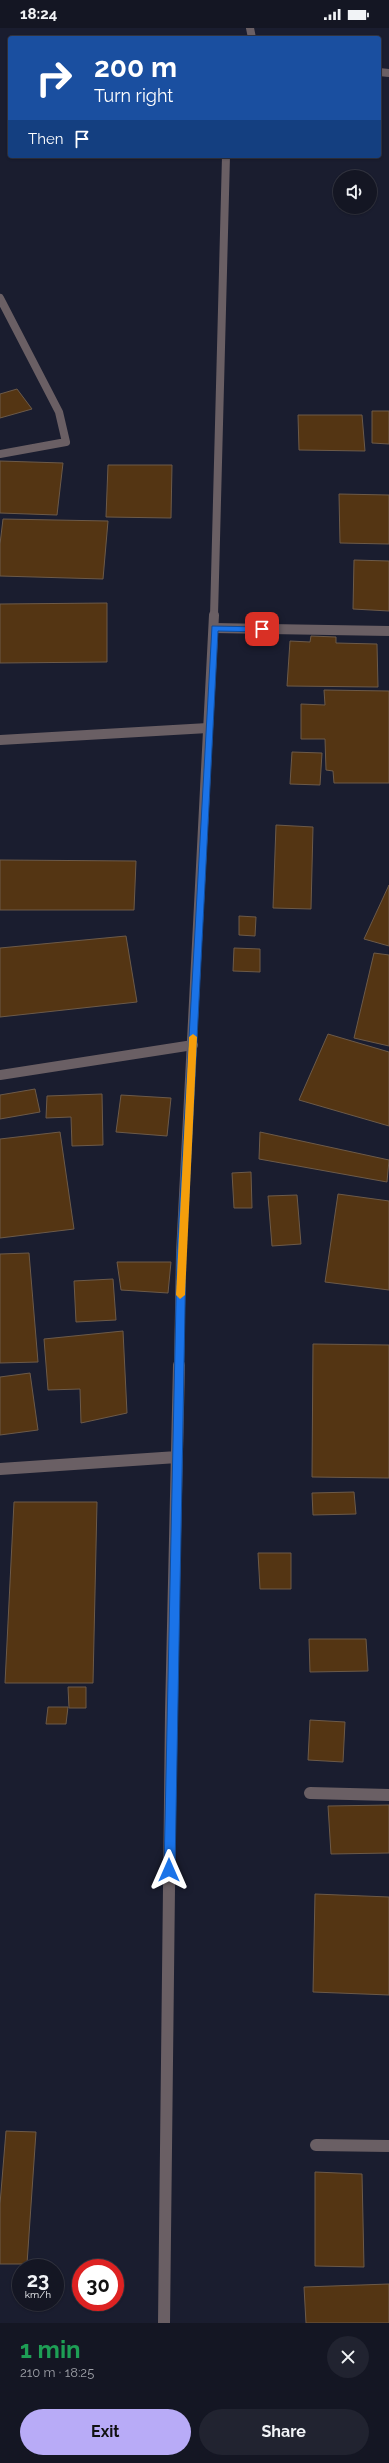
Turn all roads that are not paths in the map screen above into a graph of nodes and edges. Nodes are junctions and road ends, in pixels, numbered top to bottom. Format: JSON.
{"nodes":[{"id":1,"x":226,"y":158,"type":"edge"},
{"id":2,"x":0,"y":298,"type":"edge"},
{"id":3,"x":0,"y":454,"type":"edge"},
{"id":4,"x":214,"y":628,"type":"junction"},
{"id":5,"x":389,"y":631,"type":"edge"},
{"id":6,"x":208,"y":728,"type":"junction"},
{"id":7,"x":0,"y":740,"type":"edge"},
{"id":8,"x":193,"y":1046,"type":"junction"},
{"id":9,"x":0,"y":1075,"type":"edge"},
{"id":10,"x":176,"y":1458,"type":"junction"},
{"id":11,"x":0,"y":1469,"type":"edge"},
{"id":12,"x":310,"y":1793,"type":"dead end"},
{"id":13,"x":389,"y":1795,"type":"edge"},
{"id":14,"x":316,"y":2145,"type":"dead end"},
{"id":15,"x":389,"y":2146,"type":"edge"},
{"id":16,"x":164,"y":2323,"type":"edge"}],
"edges":[{"from":1,"to":4,"type":"street"},
{"from":2,"to":3,"type":"street"},
{"from":4,"to":5,"type":"street"},
{"from":4,"to":6,"type":"street"},
{"from":6,"to":7,"type":"street"},
{"from":6,"to":8,"type":"street"},
{"from":8,"to":9,"type":"street"},
{"from":8,"to":10,"type":"street"},
{"from":10,"to":11,"type":"street"},
{"from":10,"to":16,"type":"street"},
{"from":12,"to":13,"type":"street"},
{"from":14,"to":15,"type":"street"}]}
